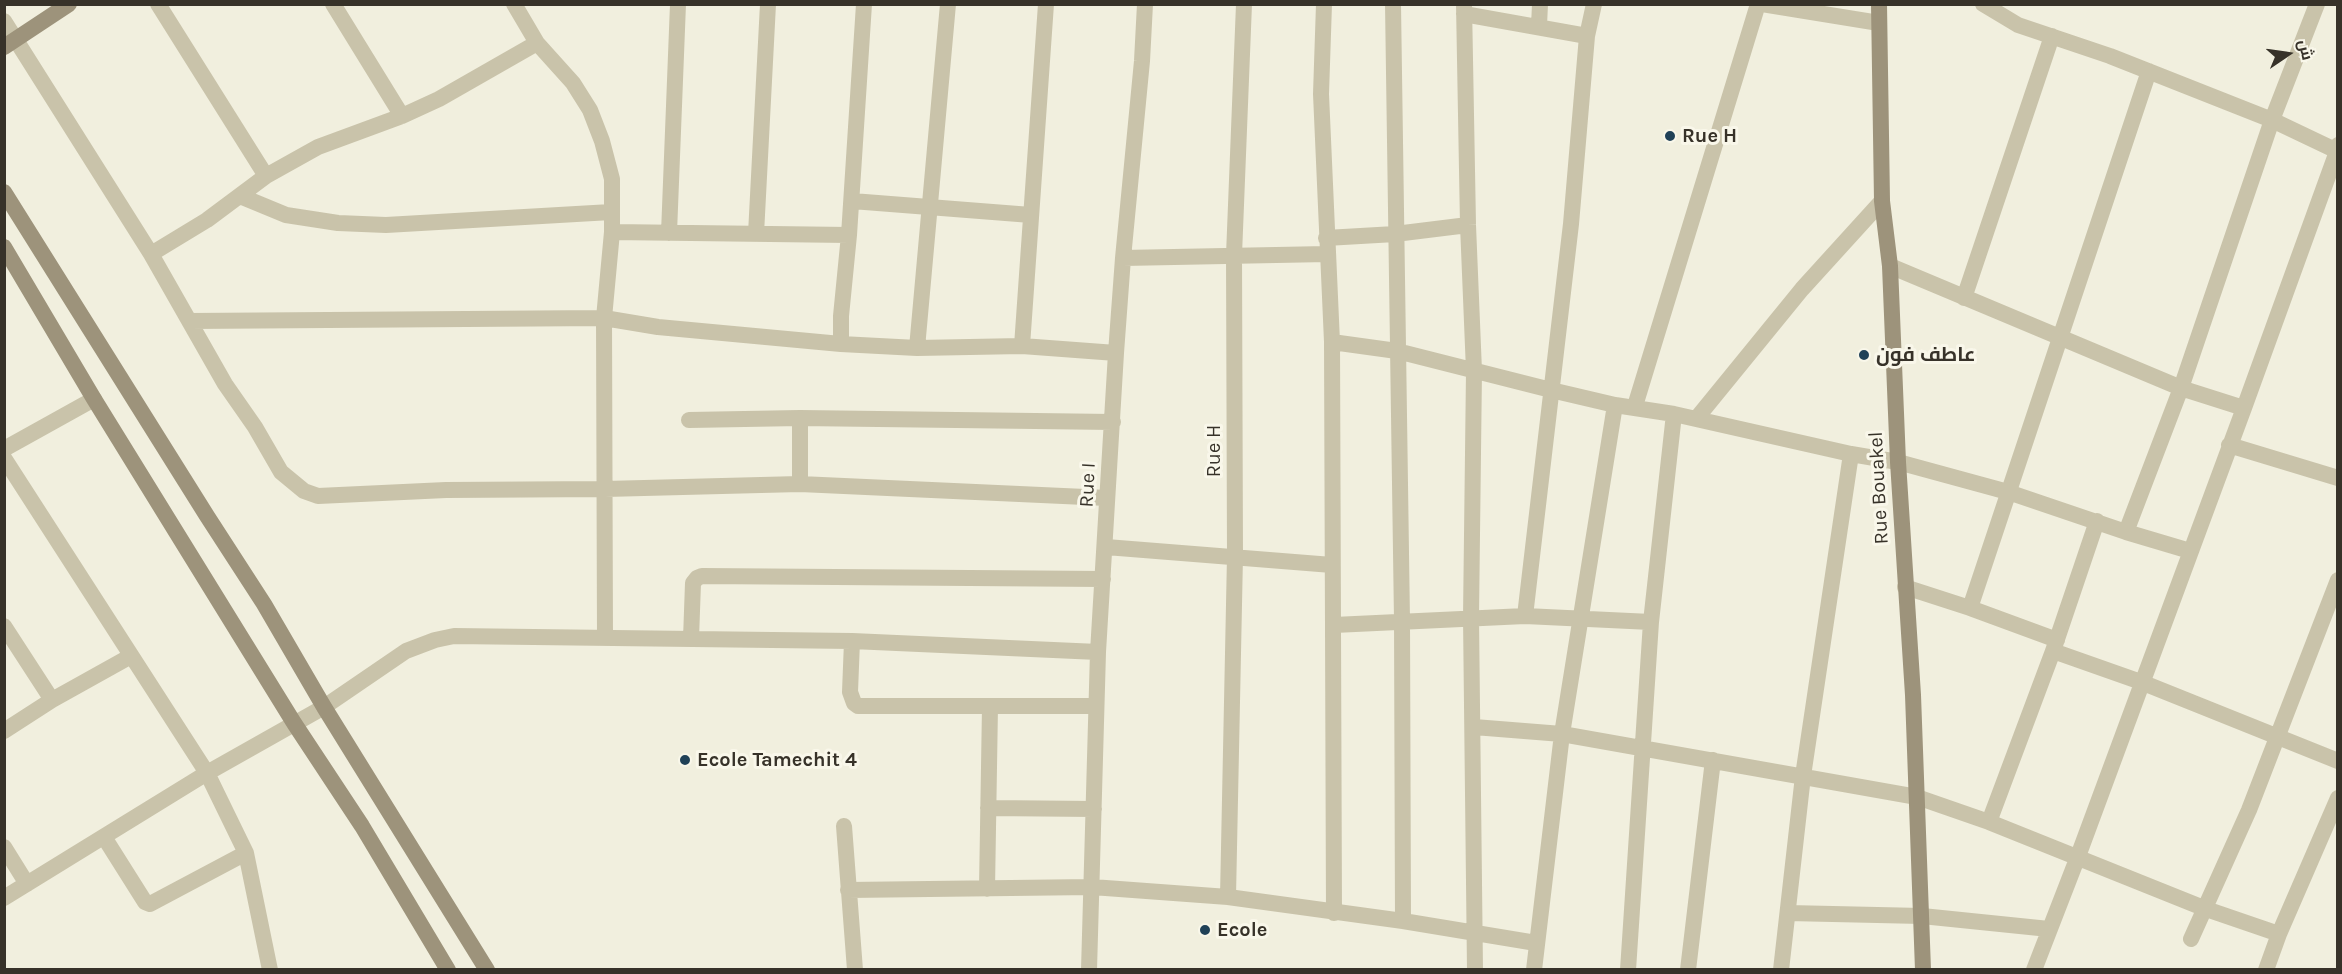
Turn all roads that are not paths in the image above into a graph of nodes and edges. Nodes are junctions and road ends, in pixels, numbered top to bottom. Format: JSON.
{"nodes":[{"id":1,"x":69,"y":4,"type":"edge"},
{"id":2,"x":158,"y":4,"type":"edge"},
{"id":3,"x":333,"y":4,"type":"edge"},
{"id":4,"x":514,"y":4,"type":"edge"},
{"id":5,"x":678,"y":4,"type":"edge"},
{"id":6,"x":768,"y":4,"type":"edge"},
{"id":7,"x":864,"y":4,"type":"edge"},
{"id":8,"x":948,"y":4,"type":"edge"},
{"id":9,"x":1046,"y":4,"type":"edge"},
{"id":10,"x":1145,"y":4,"type":"edge"},
{"id":11,"x":1244,"y":4,"type":"edge"},
{"id":12,"x":1324,"y":4,"type":"edge"},
{"id":13,"x":1394,"y":4,"type":"edge"},
{"id":14,"x":1540,"y":4,"type":"edge"},
{"id":15,"x":1594,"y":4,"type":"edge"},
{"id":16,"x":1760,"y":4,"type":"edge"},
{"id":17,"x":1879,"y":4,"type":"edge"},
{"id":18,"x":1983,"y":4,"type":"edge"},
{"id":19,"x":2317,"y":4,"type":"edge"},
{"id":20,"x":1464,"y":9,"type":"edge"},
{"id":21,"x":4,"y":21,"type":"edge"},
{"id":22,"x":1879,"y":23,"type":"junction"},
{"id":23,"x":1539,"y":26,"type":"junction"},
{"id":24,"x":1587,"y":36,"type":"junction"},
{"id":25,"x":2052,"y":36,"type":"junction"},
{"id":26,"x":10,"y":43,"type":"edge"},
{"id":27,"x":537,"y":43,"type":"junction"},
{"id":28,"x":2149,"y":71,"type":"junction"},
{"id":29,"x":402,"y":116,"type":"junction"},
{"id":30,"x":2272,"y":120,"type":"junction"},
{"id":31,"x":2336,"y":153,"type":"edge"},
{"id":32,"x":266,"y":176,"type":"junction"},
{"id":33,"x":4,"y":192,"type":"edge"},
{"id":34,"x":240,"y":196,"type":"junction"},
{"id":35,"x":852,"y":201,"type":"junction"},
{"id":36,"x":1882,"y":201,"type":"junction"},
{"id":37,"x":930,"y":207,"type":"junction"},
{"id":38,"x":611,"y":212,"type":"junction"},
{"id":39,"x":1031,"y":215,"type":"junction"},
{"id":40,"x":1468,"y":225,"type":"junction"},
{"id":41,"x":612,"y":232,"type":"junction"},
{"id":42,"x":669,"y":233,"type":"junction"},
{"id":43,"x":756,"y":234,"type":"junction"},
{"id":44,"x":1395,"y":234,"type":"junction"},
{"id":45,"x":849,"y":235,"type":"junction"},
{"id":46,"x":1327,"y":246,"type":"junction"},
{"id":47,"x":4,"y":247,"type":"edge"},
{"id":48,"x":151,"y":254,"type":"junction"},
{"id":49,"x":1234,"y":255,"type":"junction"},
{"id":50,"x":1123,"y":258,"type":"junction"},
{"id":51,"x":1890,"y":266,"type":"junction"},
{"id":52,"x":10,"y":268,"type":"edge"},
{"id":53,"x":1964,"y":298,"type":"junction"},
{"id":54,"x":604,"y":318,"type":"junction"},
{"id":55,"x":189,"y":321,"type":"junction"},
{"id":56,"x":2059,"y":338,"type":"junction"},
{"id":57,"x":1332,"y":342,"type":"junction"},
{"id":58,"x":841,"y":345,"type":"junction"},
{"id":59,"x":1022,"y":346,"type":"junction"},
{"id":60,"x":916,"y":348,"type":"junction"},
{"id":61,"x":1397,"y":351,"type":"junction"},
{"id":62,"x":1116,"y":353,"type":"junction"},
{"id":63,"x":1474,"y":371,"type":"junction"},
{"id":64,"x":2181,"y":388,"type":"junction"},
{"id":65,"x":1551,"y":390,"type":"junction"},
{"id":66,"x":94,"y":399,"type":"junction"},
{"id":67,"x":1614,"y":405,"type":"junction"},
{"id":68,"x":1635,"y":406,"type":"junction"},
{"id":69,"x":2244,"y":408,"type":"junction"},
{"id":70,"x":1674,"y":414,"type":"junction"},
{"id":71,"x":800,"y":418,"type":"junction"},
{"id":72,"x":1696,"y":419,"type":"junction"},
{"id":73,"x":688,"y":420,"type":"dead end"},
{"id":74,"x":1113,"y":422,"type":"junction"},
{"id":75,"x":2229,"y":445,"type":"junction"},
{"id":76,"x":4,"y":449,"type":"edge"},
{"id":77,"x":1851,"y":454,"type":"junction"},
{"id":78,"x":4,"y":458,"type":"edge"},
{"id":79,"x":1898,"y":462,"type":"junction"},
{"id":80,"x":2337,"y":478,"type":"edge"},
{"id":81,"x":800,"y":484,"type":"junction"},
{"id":82,"x":605,"y":489,"type":"junction"},
{"id":83,"x":2008,"y":492,"type":"junction"},
{"id":84,"x":1107,"y":498,"type":"junction"},
{"id":85,"x":2097,"y":520,"type":"junction"},
{"id":86,"x":2126,"y":532,"type":"junction"},
{"id":87,"x":1106,"y":547,"type":"junction"},
{"id":88,"x":2190,"y":551,"type":"junction"},
{"id":89,"x":1235,"y":556,"type":"junction"},
{"id":90,"x":1332,"y":564,"type":"junction"},
{"id":91,"x":1103,"y":579,"type":"junction"},
{"id":92,"x":2337,"y":580,"type":"edge"},
{"id":93,"x":1905,"y":587,"type":"junction"},
{"id":94,"x":1971,"y":608,"type":"junction"},
{"id":95,"x":1525,"y":616,"type":"junction"},
{"id":96,"x":1472,"y":617,"type":"junction"},
{"id":97,"x":1581,"y":618,"type":"junction"},
{"id":98,"x":1402,"y":620,"type":"junction"},
{"id":99,"x":1651,"y":622,"type":"junction"},
{"id":100,"x":1334,"y":625,"type":"junction"},
{"id":101,"x":4,"y":626,"type":"edge"},
{"id":102,"x":605,"y":638,"type":"junction"},
{"id":103,"x":691,"y":639,"type":"junction"},
{"id":104,"x":852,"y":641,"type":"junction"},
{"id":105,"x":2055,"y":646,"type":"junction"},
{"id":106,"x":1098,"y":652,"type":"junction"},
{"id":107,"x":131,"y":656,"type":"junction"},
{"id":108,"x":2141,"y":682,"type":"junction"},
{"id":109,"x":52,"y":700,"type":"junction"},
{"id":110,"x":990,"y":706,"type":"junction"},
{"id":111,"x":1095,"y":706,"type":"junction"},
{"id":112,"x":324,"y":707,"type":"junction"},
{"id":113,"x":294,"y":723,"type":"junction"},
{"id":114,"x":1474,"y":727,"type":"junction"},
{"id":115,"x":4,"y":730,"type":"edge"},
{"id":116,"x":1562,"y":734,"type":"junction"},
{"id":117,"x":2278,"y":736,"type":"junction"},
{"id":118,"x":1642,"y":748,"type":"junction"},
{"id":119,"x":1713,"y":760,"type":"junction"},
{"id":120,"x":2337,"y":761,"type":"edge"},
{"id":121,"x":207,"y":773,"type":"junction"},
{"id":122,"x":1803,"y":776,"type":"junction"},
{"id":123,"x":1917,"y":797,"type":"junction"},
{"id":124,"x":2337,"y":798,"type":"edge"},
{"id":125,"x":988,"y":808,"type":"junction"},
{"id":126,"x":1094,"y":809,"type":"junction"},
{"id":127,"x":1989,"y":822,"type":"junction"},
{"id":128,"x":2332,"y":825,"type":"edge"},
{"id":129,"x":844,"y":826,"type":"dead end"},
{"id":130,"x":104,"y":837,"type":"junction"},
{"id":131,"x":4,"y":847,"type":"edge"},
{"id":132,"x":246,"y":853,"type":"junction"},
{"id":133,"x":2077,"y":859,"type":"junction"},
{"id":134,"x":27,"y":884,"type":"junction"},
{"id":135,"x":1092,"y":887,"type":"junction"},
{"id":136,"x":987,"y":889,"type":"junction"},
{"id":137,"x":848,"y":890,"type":"junction"},
{"id":138,"x":1228,"y":897,"type":"junction"},
{"id":139,"x":4,"y":898,"type":"edge"},
{"id":140,"x":2205,"y":909,"type":"junction"},
{"id":141,"x":1334,"y":913,"type":"junction"},
{"id":142,"x":1788,"y":913,"type":"junction"},
{"id":143,"x":1922,"y":916,"type":"junction"},
{"id":144,"x":1403,"y":921,"type":"junction"},
{"id":145,"x":2049,"y":929,"type":"junction"},
{"id":146,"x":1476,"y":933,"type":"junction"},
{"id":147,"x":2279,"y":934,"type":"junction"},
{"id":148,"x":2191,"y":939,"type":"dead end"},
{"id":149,"x":1536,"y":943,"type":"junction"},
{"id":150,"x":270,"y":969,"type":"edge"},
{"id":151,"x":448,"y":969,"type":"edge"},
{"id":152,"x":487,"y":969,"type":"edge"},
{"id":153,"x":855,"y":969,"type":"edge"},
{"id":154,"x":1089,"y":969,"type":"edge"},
{"id":155,"x":1476,"y":969,"type":"edge"},
{"id":156,"x":1534,"y":969,"type":"edge"},
{"id":157,"x":1628,"y":969,"type":"edge"},
{"id":158,"x":1688,"y":969,"type":"edge"},
{"id":159,"x":1781,"y":969,"type":"edge"},
{"id":160,"x":1923,"y":969,"type":"edge"},
{"id":161,"x":2034,"y":969,"type":"edge"},
{"id":162,"x":2266,"y":969,"type":"edge"}],
"edges":[{"from":1,"to":26,"type":"main road"},
{"from":2,"to":32,"type":"street"},
{"from":3,"to":29,"type":"street"},
{"from":4,"to":27,"type":"street"},
{"from":5,"to":42,"type":"street"},
{"from":6,"to":43,"type":"street"},
{"from":7,"to":35,"type":"street"},
{"from":8,"to":37,"type":"street"},
{"from":9,"to":39,"type":"street"},
{"from":10,"to":50,"type":"street","name":"Rue I"},
{"from":11,"to":49,"type":"street","name":"Rue H"},
{"from":12,"to":46,"type":"street"},
{"from":13,"to":44,"type":"street"},
{"from":14,"to":23,"type":"street"},
{"from":15,"to":24,"type":"street"},
{"from":16,"to":22,"type":"street"},
{"from":16,"to":68,"type":"street"},
{"from":17,"to":22,"type":"main road","name":"Rue Bouakel"},
{"from":18,"to":25,"type":"street"},
{"from":19,"to":30,"type":"street"},
{"from":20,"to":23,"type":"street"},
{"from":20,"to":40,"type":"street"},
{"from":21,"to":26,"type":"street"},
{"from":22,"to":36,"type":"main road","name":"Rue Bouakel"},
{"from":23,"to":24,"type":"street"},
{"from":24,"to":65,"type":"street"},
{"from":25,"to":28,"type":"street"},
{"from":25,"to":53,"type":"street"},
{"from":26,"to":48,"type":"street"},
{"from":27,"to":29,"type":"street"},
{"from":27,"to":38,"type":"street"},
{"from":28,"to":30,"type":"street"},
{"from":28,"to":56,"type":"street"},
{"from":29,"to":32,"type":"street"},
{"from":30,"to":31,"type":"street"},
{"from":30,"to":64,"type":"street"},
{"from":31,"to":69,"type":"street"},
{"from":32,"to":34,"type":"street"},
{"from":33,"to":112,"type":"main road"},
{"from":34,"to":38,"type":"street"},
{"from":34,"to":48,"type":"street"},
{"from":35,"to":37,"type":"street"},
{"from":35,"to":45,"type":"street"},
{"from":36,"to":51,"type":"main road","name":"Rue Bouakel"},
{"from":36,"to":72,"type":"street"},
{"from":37,"to":39,"type":"street"},
{"from":37,"to":60,"type":"street"},
{"from":38,"to":41,"type":"street"},
{"from":39,"to":59,"type":"street"},
{"from":40,"to":44,"type":"street"},
{"from":40,"to":63,"type":"street"},
{"from":41,"to":42,"type":"street"},
{"from":41,"to":54,"type":"street"},
{"from":42,"to":43,"type":"street"},
{"from":43,"to":45,"type":"street"},
{"from":44,"to":46,"type":"street"},
{"from":44,"to":61,"type":"street"},
{"from":45,"to":58,"type":"street"},
{"from":46,"to":49,"type":"street"},
{"from":46,"to":57,"type":"street"},
{"from":47,"to":52,"type":"main road"},
{"from":48,"to":55,"type":"street"},
{"from":49,"to":50,"type":"street"},
{"from":49,"to":89,"type":"street","name":"Rue H"},
{"from":50,"to":62,"type":"street","name":"Rue I"},
{"from":51,"to":53,"type":"street"},
{"from":51,"to":79,"type":"main road","name":"Rue Bouakel"},
{"from":52,"to":66,"type":"main road"},
{"from":53,"to":56,"type":"street"},
{"from":54,"to":55,"type":"street"},
{"from":54,"to":58,"type":"street"},
{"from":54,"to":82,"type":"street"},
{"from":55,"to":82,"type":"street"},
{"from":56,"to":64,"type":"street"},
{"from":56,"to":83,"type":"street"},
{"from":57,"to":61,"type":"street"},
{"from":57,"to":90,"type":"street"},
{"from":58,"to":60,"type":"street"},
{"from":59,"to":60,"type":"street"},
{"from":59,"to":62,"type":"street"},
{"from":61,"to":63,"type":"street"},
{"from":61,"to":98,"type":"street"},
{"from":62,"to":74,"type":"street","name":"Rue I"},
{"from":63,"to":65,"type":"street"},
{"from":63,"to":96,"type":"street"},
{"from":64,"to":69,"type":"street"},
{"from":64,"to":86,"type":"street"},
{"from":65,"to":67,"type":"street"},
{"from":65,"to":95,"type":"street"},
{"from":66,"to":76,"type":"street"},
{"from":66,"to":113,"type":"main road"},
{"from":67,"to":68,"type":"street"},
{"from":67,"to":97,"type":"street"},
{"from":68,"to":70,"type":"street"},
{"from":69,"to":75,"type":"street"},
{"from":70,"to":72,"type":"street"},
{"from":70,"to":99,"type":"street"},
{"from":71,"to":73,"type":"street"},
{"from":71,"to":74,"type":"street"},
{"from":71,"to":81,"type":"street"},
{"from":72,"to":77,"type":"street"},
{"from":74,"to":84,"type":"street","name":"Rue I"},
{"from":75,"to":80,"type":"street"},
{"from":75,"to":88,"type":"street"},
{"from":77,"to":79,"type":"street"},
{"from":77,"to":122,"type":"street"},
{"from":78,"to":107,"type":"street"},
{"from":79,"to":83,"type":"street"},
{"from":79,"to":93,"type":"main road","name":"Rue Bouakel"},
{"from":81,"to":82,"type":"street"},
{"from":81,"to":84,"type":"street"},
{"from":82,"to":102,"type":"street"},
{"from":83,"to":85,"type":"street"},
{"from":83,"to":94,"type":"street"},
{"from":84,"to":87,"type":"street","name":"Rue I"},
{"from":85,"to":86,"type":"street"},
{"from":85,"to":105,"type":"street"},
{"from":86,"to":88,"type":"street"},
{"from":87,"to":89,"type":"street"},
{"from":87,"to":91,"type":"street","name":"Rue I"},
{"from":88,"to":108,"type":"street"},
{"from":89,"to":90,"type":"street"},
{"from":89,"to":138,"type":"street","name":"Rue H"},
{"from":90,"to":100,"type":"street"},
{"from":91,"to":103,"type":"street"},
{"from":91,"to":106,"type":"street","name":"Rue I"},
{"from":92,"to":117,"type":"street"},
{"from":93,"to":94,"type":"street"},
{"from":93,"to":123,"type":"main road","name":"Rue Bouakel"},
{"from":94,"to":105,"type":"street"},
{"from":95,"to":96,"type":"street"},
{"from":95,"to":97,"type":"street"},
{"from":96,"to":98,"type":"street"},
{"from":96,"to":114,"type":"street"},
{"from":97,"to":99,"type":"street"},
{"from":97,"to":116,"type":"street"},
{"from":98,"to":100,"type":"street"},
{"from":98,"to":144,"type":"street"},
{"from":99,"to":118,"type":"street"},
{"from":100,"to":141,"type":"street"},
{"from":101,"to":109,"type":"street"},
{"from":102,"to":103,"type":"street"},
{"from":102,"to":112,"type":"street"},
{"from":103,"to":104,"type":"street"},
{"from":104,"to":106,"type":"street"},
{"from":104,"to":110,"type":"street"},
{"from":105,"to":108,"type":"street"},
{"from":105,"to":127,"type":"street"},
{"from":106,"to":111,"type":"street","name":"Rue I"},
{"from":107,"to":109,"type":"street"},
{"from":107,"to":121,"type":"street"},
{"from":108,"to":117,"type":"street"},
{"from":108,"to":133,"type":"street"},
{"from":109,"to":115,"type":"street"},
{"from":110,"to":111,"type":"street"},
{"from":110,"to":125,"type":"street"},
{"from":111,"to":126,"type":"street","name":"Rue I"},
{"from":112,"to":113,"type":"street"},
{"from":112,"to":152,"type":"main road"},
{"from":113,"to":121,"type":"street"},
{"from":113,"to":151,"type":"main road"},
{"from":114,"to":116,"type":"street"},
{"from":114,"to":146,"type":"street"},
{"from":116,"to":118,"type":"street"},
{"from":116,"to":149,"type":"street"},
{"from":117,"to":120,"type":"street"},
{"from":117,"to":140,"type":"street"},
{"from":118,"to":119,"type":"street"},
{"from":118,"to":157,"type":"street"},
{"from":119,"to":122,"type":"street"},
{"from":119,"to":158,"type":"street"},
{"from":121,"to":130,"type":"street"},
{"from":121,"to":132,"type":"street"},
{"from":122,"to":123,"type":"street"},
{"from":122,"to":142,"type":"street"},
{"from":123,"to":127,"type":"street"},
{"from":123,"to":143,"type":"main road","name":"Rue Bouakel"},
{"from":124,"to":128,"type":"street"},
{"from":125,"to":126,"type":"street"},
{"from":125,"to":136,"type":"street"},
{"from":126,"to":135,"type":"street","name":"Rue I"},
{"from":127,"to":133,"type":"street"},
{"from":128,"to":147,"type":"street"},
{"from":129,"to":137,"type":"street"},
{"from":130,"to":132,"type":"street"},
{"from":130,"to":134,"type":"street"},
{"from":131,"to":134,"type":"street"},
{"from":132,"to":150,"type":"street"},
{"from":133,"to":140,"type":"street"},
{"from":133,"to":145,"type":"street"},
{"from":134,"to":139,"type":"street"},
{"from":135,"to":136,"type":"street"},
{"from":135,"to":138,"type":"street"},
{"from":135,"to":154,"type":"street","name":"Rue I"},
{"from":136,"to":137,"type":"street"},
{"from":137,"to":153,"type":"street"},
{"from":138,"to":141,"type":"street"},
{"from":140,"to":147,"type":"street"},
{"from":140,"to":148,"type":"street"},
{"from":141,"to":144,"type":"street"},
{"from":142,"to":143,"type":"street"},
{"from":142,"to":159,"type":"street"},
{"from":143,"to":145,"type":"street"},
{"from":143,"to":160,"type":"main road","name":"Rue Bouakel"},
{"from":144,"to":146,"type":"street"},
{"from":145,"to":161,"type":"street"},
{"from":146,"to":149,"type":"street"},
{"from":146,"to":155,"type":"street"},
{"from":147,"to":162,"type":"street"},
{"from":149,"to":156,"type":"street"}]}
